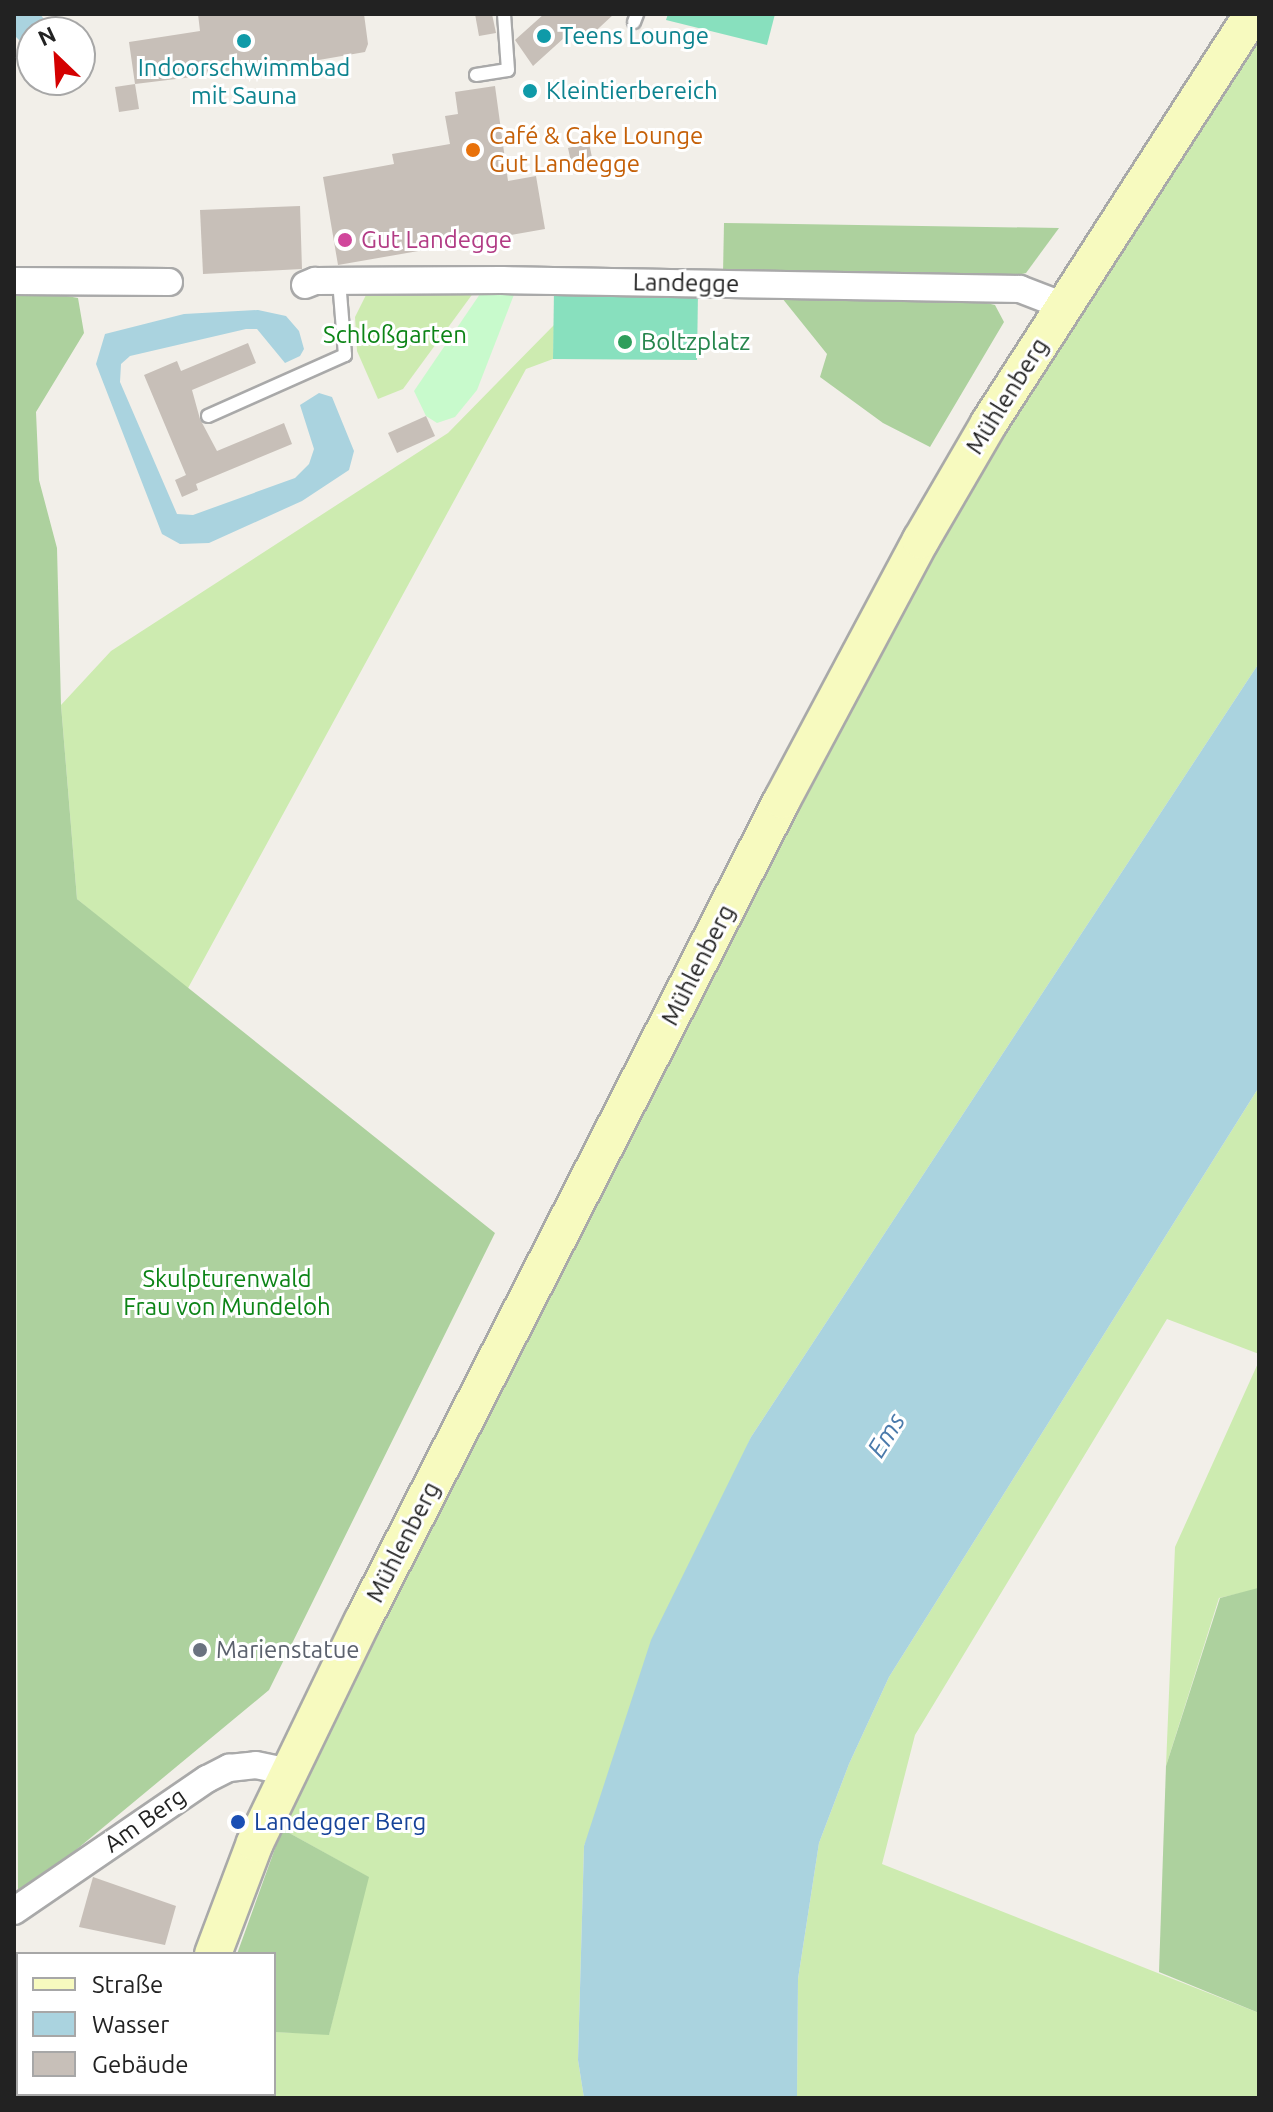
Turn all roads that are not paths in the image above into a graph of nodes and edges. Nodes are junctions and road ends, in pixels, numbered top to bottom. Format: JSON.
{"nodes":[{"id":1,"x":504,"y":14,"type":"edge"},
{"id":2,"x":1253,"y":14,"type":"edge"},
{"id":3,"x":476,"y":75,"type":"dead end"},
{"id":4,"x":339,"y":280,"type":"junction"},
{"id":5,"x":14,"y":281,"type":"edge"},
{"id":6,"x":169,"y":282,"type":"dead end"},
{"id":7,"x":305,"y":285,"type":"dead end"},
{"id":8,"x":1064,"y":306,"type":"junction"},
{"id":9,"x":208,"y":416,"type":"dead end"},
{"id":10,"x":289,"y":1772,"type":"junction"},
{"id":11,"x":14,"y":1911,"type":"edge"},
{"id":12,"x":214,"y":1952,"type":"edge"}],
"edges":[{"from":1,"to":3,"type":"lane"},
{"from":2,"to":8,"type":"main road","name":"Mühlenberg"},
{"from":4,"to":7,"type":"street","name":"Landegge"},
{"from":4,"to":8,"type":"street","name":"Landegge"},
{"from":4,"to":9,"type":"lane"},
{"from":5,"to":6,"type":"street"},
{"from":8,"to":10,"type":"main road","name":"Mühlenberg"},
{"from":10,"to":11,"type":"street","name":"Am Berg"},
{"from":10,"to":12,"type":"main road","name":"Mühlenberg"}]}
